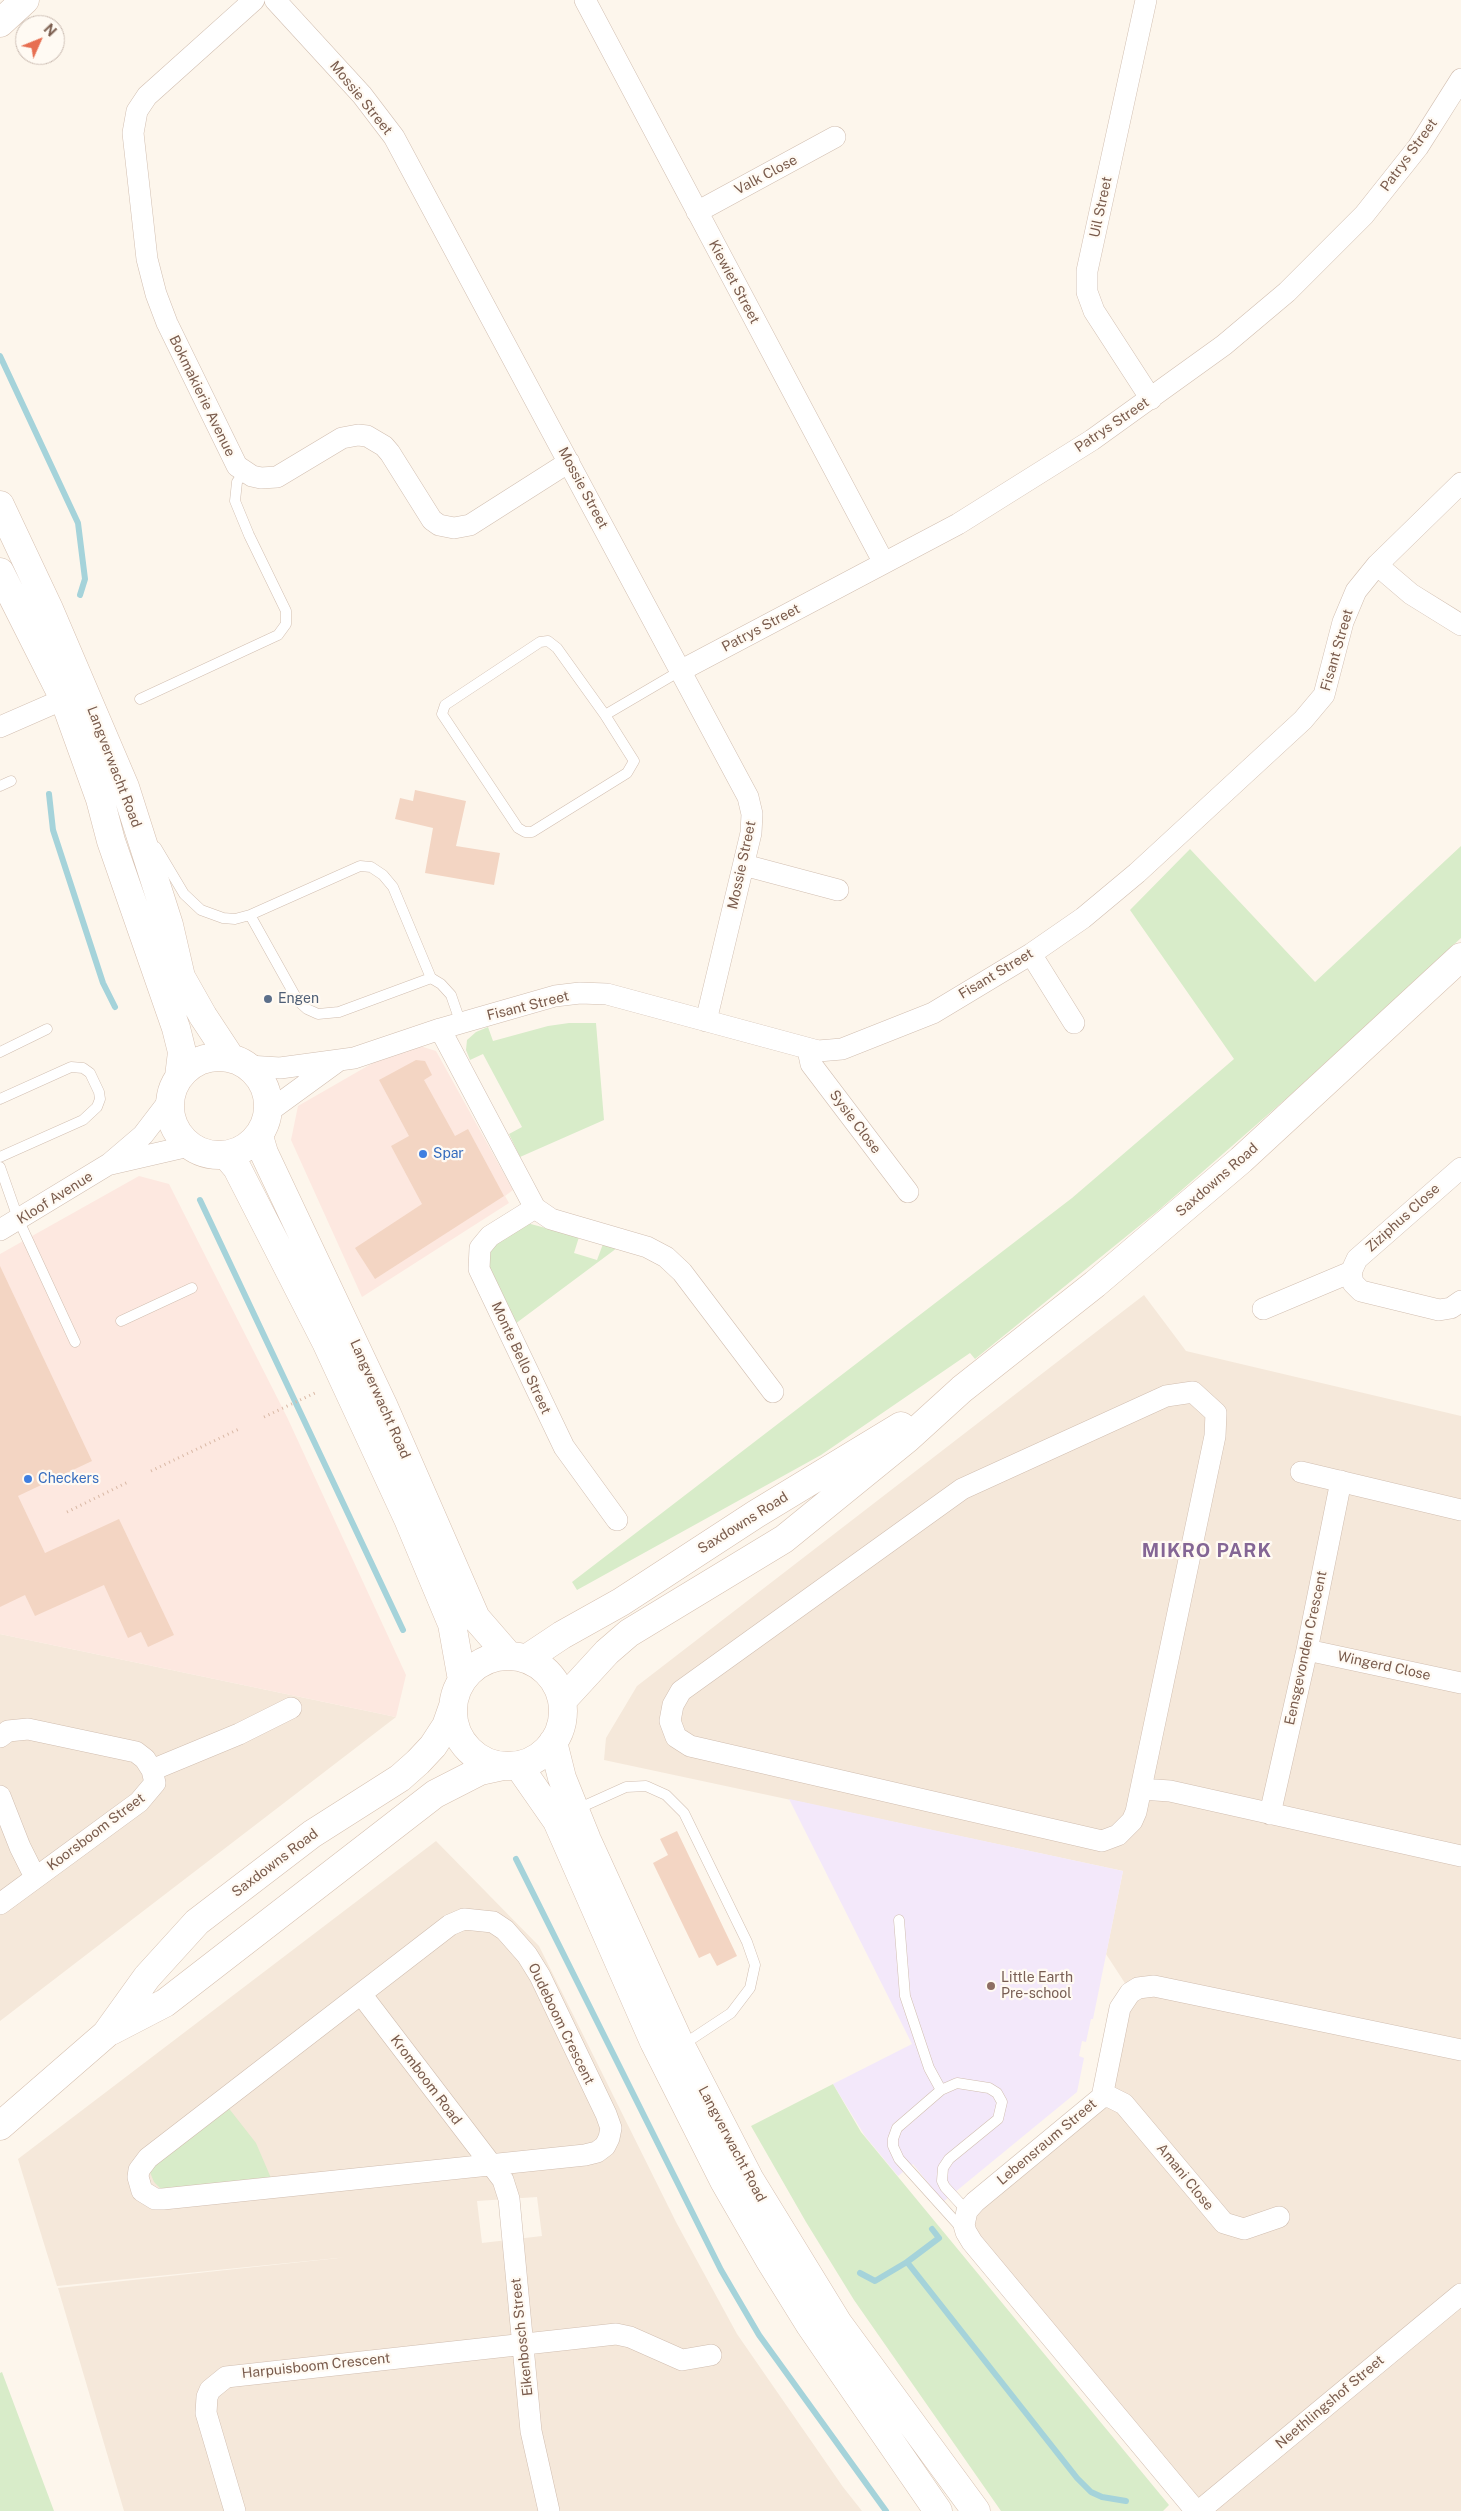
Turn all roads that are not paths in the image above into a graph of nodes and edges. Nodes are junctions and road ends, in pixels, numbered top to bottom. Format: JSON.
{"nodes":[{"id":1,"x":25,"y":0,"type":"edge"},
{"id":2,"x":254,"y":0,"type":"edge"},
{"id":3,"x":275,"y":0,"type":"edge"},
{"id":4,"x":585,"y":0,"type":"edge"},
{"id":5,"x":1146,"y":0,"type":"edge"},
{"id":6,"x":0,"y":23,"type":"edge"},
{"id":7,"x":1461,"y":79,"type":"edge"},
{"id":8,"x":835,"y":137,"type":"dead end"},
{"id":9,"x":697,"y":212,"type":"junction"},
{"id":10,"x":1151,"y":399,"type":"junction"},
{"id":11,"x":569,"y":462,"type":"junction"},
{"id":12,"x":244,"y":472,"type":"junction"},
{"id":13,"x":1461,"y":483,"type":"edge"},
{"id":14,"x":0,"y":505,"type":"edge"},
{"id":15,"x":884,"y":563,"type":"junction"},
{"id":16,"x":1377,"y":565,"type":"junction"},
{"id":17,"x":0,"y":572,"type":"edge"},
{"id":18,"x":1461,"y":625,"type":"edge"},
{"id":19,"x":680,"y":671,"type":"junction"},
{"id":20,"x":64,"y":699,"type":"junction"},
{"id":21,"x":140,"y":699,"type":"dead end"},
{"id":22,"x":605,"y":715,"type":"junction"},
{"id":23,"x":0,"y":727,"type":"edge"},
{"id":24,"x":11,"y":781,"type":"dead end"},
{"id":25,"x":0,"y":786,"type":"edge"},
{"id":26,"x":125,"y":787,"type":"junction"},
{"id":27,"x":744,"y":864,"type":"junction"},
{"id":28,"x":838,"y":890,"type":"dead end"},
{"id":29,"x":250,"y":914,"type":"junction"},
{"id":30,"x":1031,"y":954,"type":"junction"},
{"id":31,"x":1461,"y":957,"type":"edge"},
{"id":32,"x":431,"y":978,"type":"junction"},
{"id":33,"x":706,"y":1021,"type":"junction"},
{"id":34,"x":1074,"y":1023,"type":"dead end"},
{"id":35,"x":461,"y":1024,"type":"junction"},
{"id":36,"x":47,"y":1029,"type":"dead end"},
{"id":37,"x":440,"y":1029,"type":"junction"},
{"id":38,"x":808,"y":1050,"type":"junction"},
{"id":39,"x":0,"y":1052,"type":"edge"},
{"id":40,"x":338,"y":1061,"type":"junction"},
{"id":41,"x":239,"y":1062,"type":"junction"},
{"id":42,"x":174,"y":1089,"type":"junction"},
{"id":43,"x":0,"y":1099,"type":"edge"},
{"id":44,"x":263,"y":1124,"type":"junction"},
{"id":45,"x":189,"y":1146,"type":"junction"},
{"id":46,"x":226,"y":1155,"type":"junction"},
{"id":47,"x":0,"y":1157,"type":"edge"},
{"id":48,"x":108,"y":1164,"type":"junction"},
{"id":49,"x":0,"y":1167,"type":"edge"},
{"id":50,"x":1461,"y":1168,"type":"edge"},
{"id":51,"x":908,"y":1192,"type":"dead end"},
{"id":52,"x":535,"y":1208,"type":"junction"},
{"id":53,"x":9,"y":1225,"type":"edge"},
{"id":54,"x":1350,"y":1272,"type":"junction"},
{"id":55,"x":192,"y":1288,"type":"dead end"},
{"id":56,"x":1461,"y":1301,"type":"edge"},
{"id":57,"x":1264,"y":1309,"type":"dead end"},
{"id":58,"x":120,"y":1321,"type":"dead end"},
{"id":59,"x":75,"y":1342,"type":"dead end"},
{"id":60,"x":962,"y":1389,"type":"junction"},
{"id":61,"x":773,"y":1392,"type":"dead end"},
{"id":62,"x":1301,"y":1472,"type":"dead end"},
{"id":63,"x":1341,"y":1481,"type":"junction"},
{"id":64,"x":1461,"y":1510,"type":"edge"},
{"id":65,"x":617,"y":1520,"type":"dead end"},
{"id":66,"x":1307,"y":1650,"type":"junction"},
{"id":67,"x":517,"y":1657,"type":"junction"},
{"id":68,"x":462,"y":1680,"type":"junction"},
{"id":69,"x":1461,"y":1682,"type":"edge"},
{"id":70,"x":562,"y":1701,"type":"junction"},
{"id":71,"x":452,"y":1706,"type":"junction"},
{"id":72,"x":291,"y":1708,"type":"dead end"},
{"id":73,"x":0,"y":1737,"type":"edge"},
{"id":74,"x":553,"y":1742,"type":"junction"},
{"id":75,"x":511,"y":1766,"type":"junction"},
{"id":76,"x":152,"y":1770,"type":"junction"},
{"id":77,"x":1141,"y":1790,"type":"junction"},
{"id":78,"x":0,"y":1796,"type":"edge"},
{"id":79,"x":575,"y":1810,"type":"junction"},
{"id":80,"x":1270,"y":1814,"type":"junction"},
{"id":81,"x":1461,"y":1856,"type":"edge"},
{"id":82,"x":35,"y":1877,"type":"junction"},
{"id":83,"x":0,"y":1904,"type":"edge"},
{"id":84,"x":899,"y":1920,"type":"dead end"},
{"id":85,"x":361,"y":1994,"type":"junction"},
{"id":86,"x":106,"y":2034,"type":"junction"},
{"id":87,"x":680,"y":2046,"type":"junction"},
{"id":88,"x":1461,"y":2050,"type":"edge"},
{"id":89,"x":940,"y":2090,"type":"junction"},
{"id":90,"x":1102,"y":2097,"type":"junction"},
{"id":91,"x":0,"y":2126,"type":"edge"},
{"id":92,"x":493,"y":2165,"type":"junction"},
{"id":93,"x":968,"y":2211,"type":"junction"},
{"id":94,"x":1279,"y":2217,"type":"dead end"},
{"id":95,"x":966,"y":2232,"type":"junction"},
{"id":96,"x":1461,"y":2294,"type":"edge"},
{"id":97,"x":522,"y":2345,"type":"junction"},
{"id":98,"x":711,"y":2355,"type":"dead end"},
{"id":99,"x":235,"y":2511,"type":"edge"},
{"id":100,"x":549,"y":2511,"type":"edge"},
{"id":101,"x":938,"y":2511,"type":"edge"},
{"id":102,"x":976,"y":2511,"type":"edge"},
{"id":103,"x":1198,"y":2511,"type":"edge"}],
"edges":[{"from":1,"to":6,"type":"street"},
{"from":2,"to":12,"type":"street","name":"Bokmakierie Avenue"},
{"from":3,"to":11,"type":"street","name":"Mossie Street"},
{"from":4,"to":9,"type":"street","name":"Kiewiet Street"},
{"from":5,"to":10,"type":"street","name":"Uil Street"},
{"from":7,"to":10,"type":"street","name":"Patrys Street"},
{"from":8,"to":9,"type":"street","name":"Valk Close"},
{"from":9,"to":15,"type":"street","name":"Kiewiet Street"},
{"from":10,"to":15,"type":"street","name":"Patrys Street"},
{"from":11,"to":12,"type":"street","name":"Bokmakierie Avenue"},
{"from":11,"to":19,"type":"street","name":"Mossie Street"},
{"from":12,"to":21,"type":"lane"},
{"from":13,"to":16,"type":"street","name":"Fisant Street"},
{"from":14,"to":26,"type":"street","name":"Langverwacht Road"},
{"from":15,"to":19,"type":"street","name":"Patrys Street"},
{"from":16,"to":18,"type":"street"},
{"from":16,"to":30,"type":"street","name":"Fisant Street"},
{"from":17,"to":20,"type":"street","name":"Langverwacht Road"},
{"from":19,"to":22,"type":"lane"},
{"from":19,"to":27,"type":"street","name":"Mossie Street"},
{"from":20,"to":23,"type":"street"},
{"from":20,"to":42,"type":"street","name":"Langverwacht Road"},
{"from":22,"to":22,"type":"lane"},
{"from":24,"to":25,"type":"lane"},
{"from":26,"to":29,"type":"lane"},
{"from":26,"to":41,"type":"street","name":"Langverwacht Road"},
{"from":27,"to":28,"type":"street"},
{"from":27,"to":33,"type":"street","name":"Mossie Street"},
{"from":29,"to":32,"type":"lane"},
{"from":29,"to":32,"type":"lane"},
{"from":30,"to":34,"type":"street"},
{"from":30,"to":38,"type":"street","name":"Fisant Street"},
{"from":31,"to":60,"type":"street","name":"Saxdowns Road"},
{"from":32,"to":35,"type":"lane"},
{"from":33,"to":35,"type":"street","name":"Fisant Street"},
{"from":33,"to":38,"type":"street","name":"Fisant Street"},
{"from":35,"to":37,"type":"street","name":"Fisant Street"},
{"from":36,"to":39,"type":"lane"},
{"from":37,"to":40,"type":"street","name":"Fisant Street"},
{"from":37,"to":52,"type":"street"},
{"from":38,"to":51,"type":"street","name":"Sysie Close"},
{"from":40,"to":41,"type":"street","name":"Fisant Street"},
{"from":40,"to":44,"type":"street","name":"Fisant Street"},
{"from":41,"to":42,"type":"street"},
{"from":41,"to":44,"type":"street"},
{"from":42,"to":45,"type":"street"},
{"from":42,"to":48,"type":"street","name":"Kloof Avenue"},
{"from":43,"to":47,"type":"lane"},
{"from":44,"to":46,"type":"street"},
{"from":44,"to":67,"type":"street","name":"Langverwacht Road"},
{"from":45,"to":46,"type":"street"},
{"from":45,"to":48,"type":"street","name":"Kloof Avenue"},
{"from":46,"to":68,"type":"street","name":"Langverwacht Road"},
{"from":48,"to":53,"type":"street","name":"Kloof Avenue"},
{"from":49,"to":53,"type":"lane"},
{"from":50,"to":54,"type":"street","name":"Ziziphus Close"},
{"from":52,"to":61,"type":"street"},
{"from":52,"to":65,"type":"street","name":"Monte Bello Street"},
{"from":53,"to":59,"type":"lane"},
{"from":54,"to":56,"type":"street"},
{"from":54,"to":57,"type":"street"},
{"from":55,"to":58,"type":"lane"},
{"from":60,"to":67,"type":"street","name":"Saxdowns Road"},
{"from":60,"to":70,"type":"street","name":"Saxdowns Road"},
{"from":62,"to":63,"type":"street"},
{"from":63,"to":64,"type":"street"},
{"from":63,"to":66,"type":"street","name":"Eensgevonden Crescent"},
{"from":66,"to":69,"type":"street","name":"Wingerd Close"},
{"from":66,"to":80,"type":"street","name":"Eensgevonden Crescent"},
{"from":67,"to":68,"type":"street"},
{"from":67,"to":70,"type":"street"},
{"from":68,"to":71,"type":"street"},
{"from":70,"to":74,"type":"street"},
{"from":71,"to":75,"type":"street"},
{"from":71,"to":86,"type":"street","name":"Saxdowns Road"},
{"from":72,"to":76,"type":"street"},
{"from":73,"to":76,"type":"street"},
{"from":74,"to":75,"type":"street"},
{"from":74,"to":79,"type":"street","name":"Langverwacht Road"},
{"from":75,"to":86,"type":"street","name":"Saxdowns Road"},
{"from":75,"to":101,"type":"street","name":"Langverwacht Road"},
{"from":76,"to":82,"type":"street","name":"Koorsboom Street"},
{"from":77,"to":77,"type":"street"},
{"from":77,"to":80,"type":"street"},
{"from":78,"to":82,"type":"street","name":"Koorsboom Street"},
{"from":79,"to":87,"type":"street","name":"Langverwacht Road"},
{"from":79,"to":87,"type":"lane"},
{"from":80,"to":81,"type":"street"},
{"from":82,"to":83,"type":"street","name":"Koorsboom Street"},
{"from":84,"to":89,"type":"lane"},
{"from":85,"to":92,"type":"street","name":"Kromboom Road"},
{"from":85,"to":92,"type":"street","name":"Oudeboom Crescent"},
{"from":85,"to":92,"type":"street","name":"Oudeboom Crescent"},
{"from":86,"to":91,"type":"street","name":"Saxdowns Road"},
{"from":87,"to":102,"type":"street","name":"Langverwacht Road"},
{"from":88,"to":90,"type":"street","name":"Lebensraum Street"},
{"from":89,"to":93,"type":"lane"},
{"from":89,"to":95,"type":"lane"},
{"from":90,"to":93,"type":"street","name":"Lebensraum Street"},
{"from":90,"to":94,"type":"street","name":"Amani Close"},
{"from":92,"to":97,"type":"street","name":"Eikenbosch Street"},
{"from":93,"to":95,"type":"street"},
{"from":95,"to":103,"type":"street"},
{"from":96,"to":103,"type":"street","name":"Neethlingshof Street"},
{"from":97,"to":98,"type":"street","name":"Harpuisboom Crescent"},
{"from":97,"to":99,"type":"street","name":"Harpuisboom Crescent"},
{"from":97,"to":100,"type":"street","name":"Eikenbosch Street"}]}
